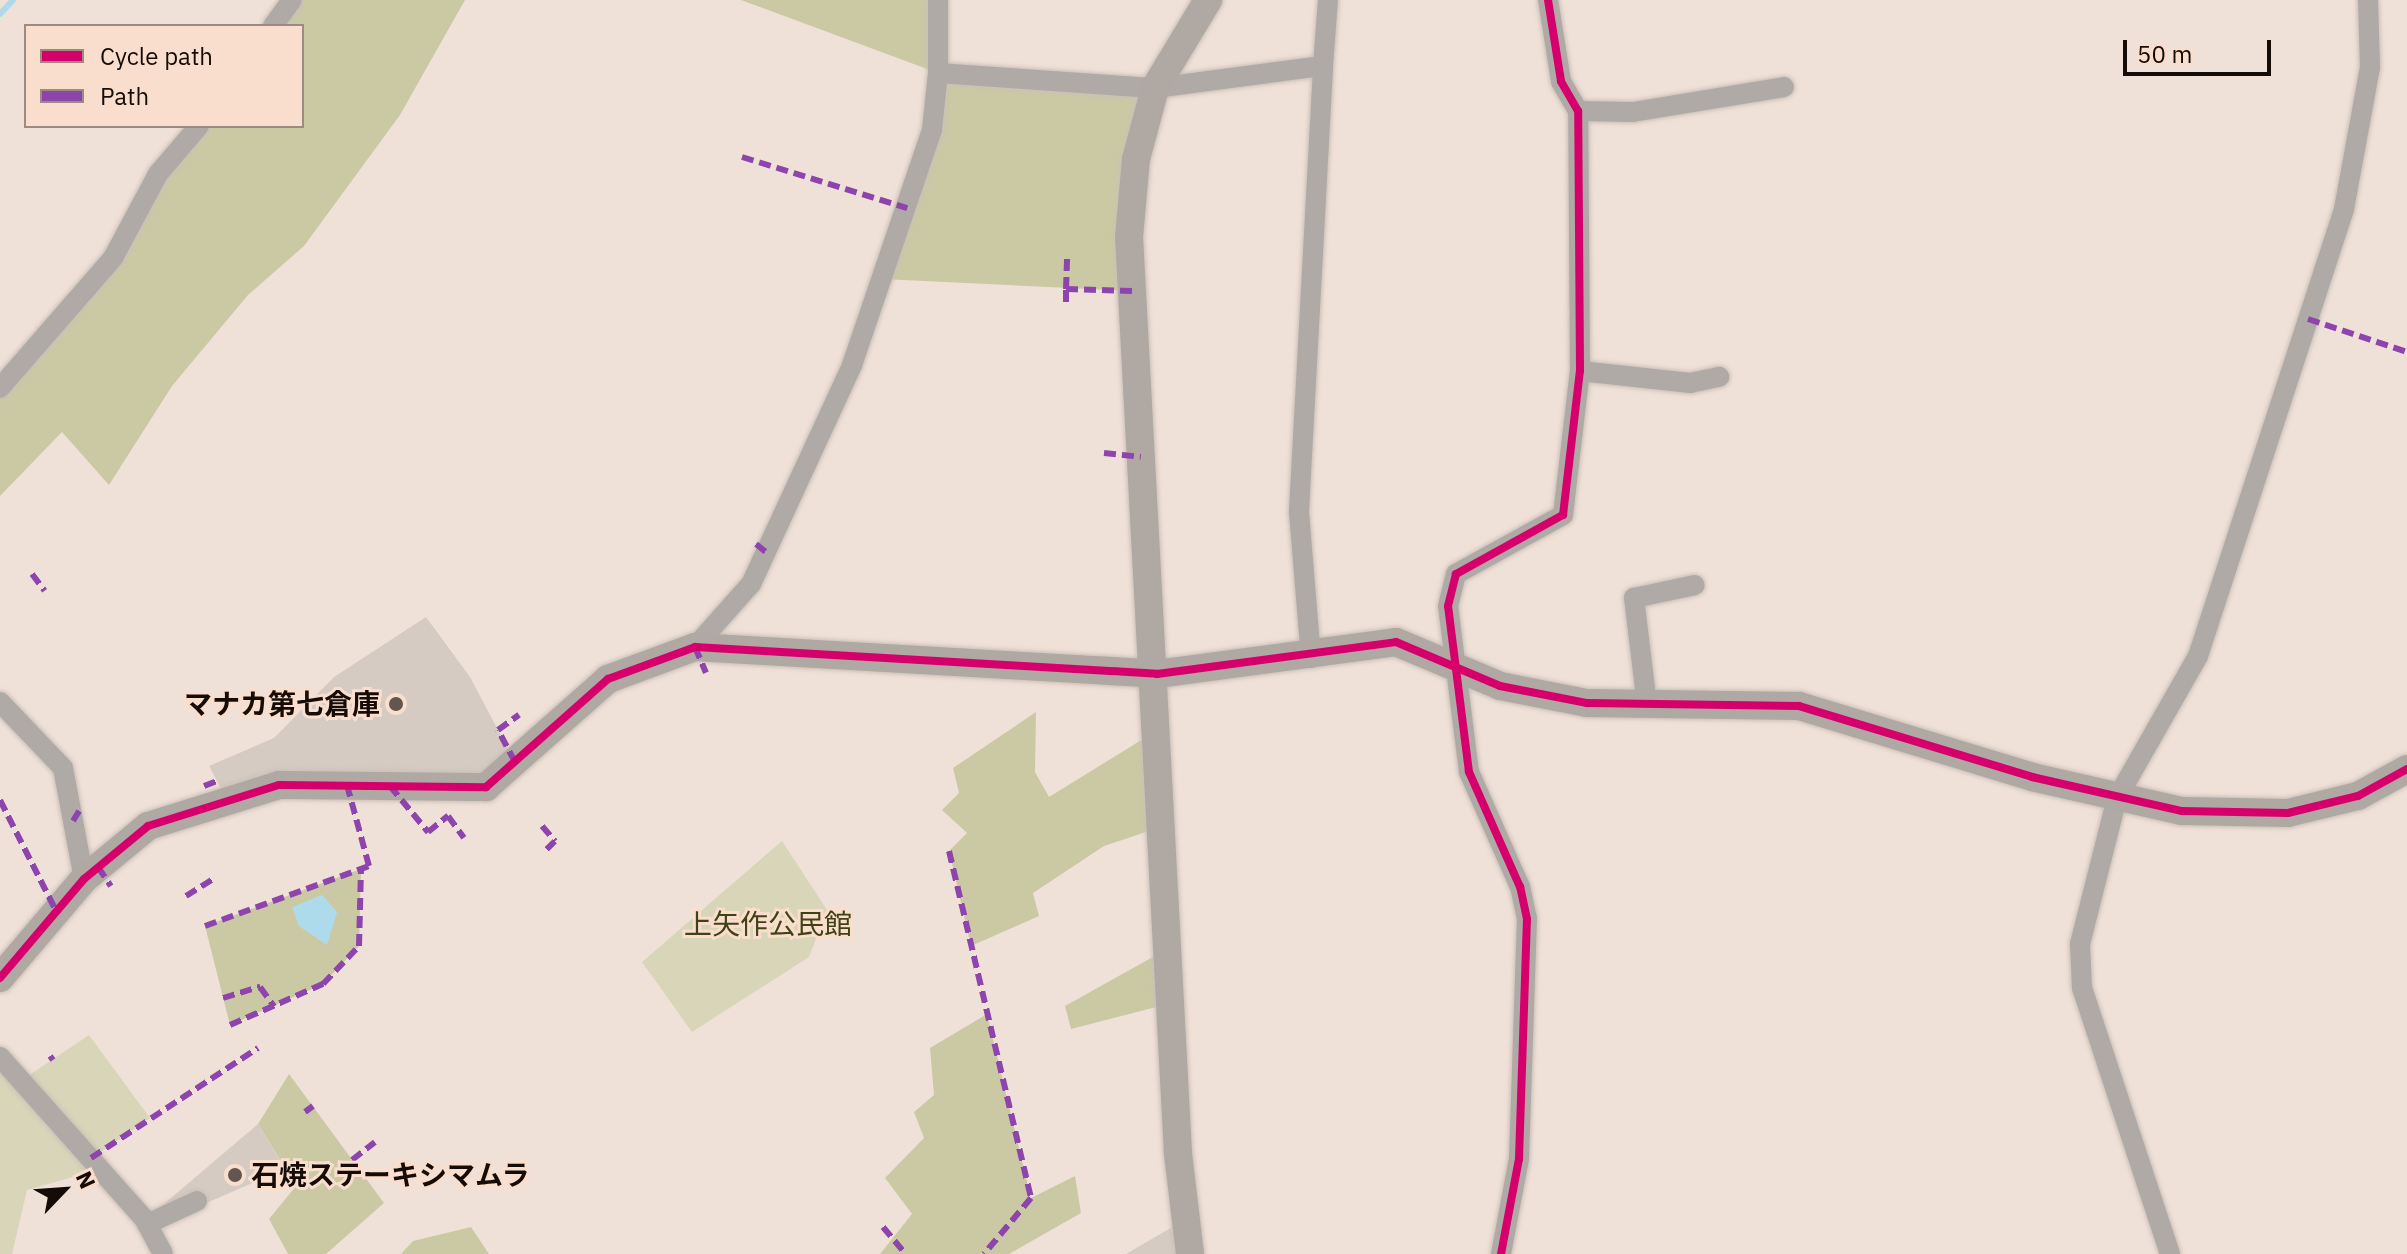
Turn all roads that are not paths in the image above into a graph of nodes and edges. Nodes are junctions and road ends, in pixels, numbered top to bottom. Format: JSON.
{"nodes":[{"id":1,"x":292,"y":0,"type":"edge"},
{"id":2,"x":938,"y":0,"type":"edge"},
{"id":3,"x":1208,"y":0,"type":"edge"},
{"id":4,"x":1328,"y":0,"type":"edge"},
{"id":5,"x":1548,"y":0,"type":"edge"},
{"id":6,"x":2368,"y":0,"type":"edge"},
{"id":7,"x":274,"y":24,"type":"edge"},
{"id":8,"x":1323,"y":66,"type":"junction"},
{"id":9,"x":938,"y":73,"type":"junction"},
{"id":10,"x":1784,"y":87,"type":"dead end"},
{"id":11,"x":1155,"y":88,"type":"junction"},
{"id":12,"x":1578,"y":111,"type":"junction"},
{"id":13,"x":197,"y":128,"type":"edge"},
{"id":14,"x":1580,"y":371,"type":"junction"},
{"id":15,"x":1719,"y":377,"type":"dead end"},
{"id":16,"x":0,"y":388,"type":"edge"},
{"id":17,"x":1695,"y":585,"type":"dead end"},
{"id":18,"x":695,"y":647,"type":"junction"},
{"id":19,"x":1311,"y":658,"type":"junction"},
{"id":20,"x":1454,"y":661,"type":"junction"},
{"id":21,"x":1157,"y":674,"type":"junction"},
{"id":22,"x":0,"y":702,"type":"edge"},
{"id":23,"x":1647,"y":705,"type":"junction"},
{"id":24,"x":2407,"y":769,"type":"edge"},
{"id":25,"x":2117,"y":798,"type":"junction"},
{"id":26,"x":84,"y":879,"type":"junction"},
{"id":27,"x":0,"y":978,"type":"edge"},
{"id":28,"x":0,"y":1057,"type":"edge"},
{"id":29,"x":197,"y":1201,"type":"dead end"},
{"id":30,"x":147,"y":1224,"type":"junction"},
{"id":31,"x":163,"y":1254,"type":"edge"},
{"id":32,"x":1190,"y":1254,"type":"edge"},
{"id":33,"x":1501,"y":1254,"type":"edge"},
{"id":34,"x":2170,"y":1254,"type":"edge"}],
"edges":[{"from":1,"to":7,"type":"street"},
{"from":2,"to":9,"type":"street"},
{"from":3,"to":11,"type":"street"},
{"from":4,"to":8,"type":"street"},
{"from":5,"to":12,"type":"street"},
{"from":6,"to":25,"type":"street"},
{"from":8,"to":11,"type":"street"},
{"from":8,"to":19,"type":"street"},
{"from":9,"to":11,"type":"street"},
{"from":9,"to":18,"type":"street"},
{"from":10,"to":12,"type":"street"},
{"from":11,"to":21,"type":"street"},
{"from":12,"to":14,"type":"street"},
{"from":13,"to":16,"type":"street"},
{"from":14,"to":15,"type":"street"},
{"from":14,"to":20,"type":"street"},
{"from":17,"to":23,"type":"street"},
{"from":18,"to":21,"type":"street"},
{"from":18,"to":26,"type":"street"},
{"from":19,"to":20,"type":"street"},
{"from":19,"to":21,"type":"street"},
{"from":20,"to":23,"type":"street"},
{"from":20,"to":33,"type":"street"},
{"from":21,"to":32,"type":"street"},
{"from":22,"to":26,"type":"street"},
{"from":23,"to":25,"type":"street"},
{"from":24,"to":25,"type":"street"},
{"from":25,"to":34,"type":"street"},
{"from":26,"to":27,"type":"street"},
{"from":28,"to":30,"type":"street"},
{"from":29,"to":30,"type":"street"},
{"from":30,"to":31,"type":"street"}]}
